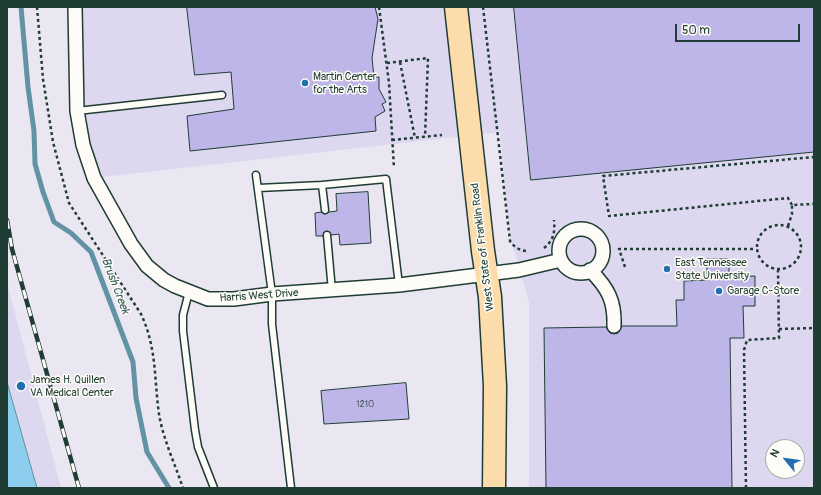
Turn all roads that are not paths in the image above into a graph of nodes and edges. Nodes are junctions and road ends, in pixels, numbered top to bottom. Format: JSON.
{"nodes":[{"id":1,"x":75,"y":7,"type":"edge"},
{"id":2,"x":456,"y":7,"type":"edge"},
{"id":3,"x":222,"y":95,"type":"dead end"},
{"id":4,"x":78,"y":111,"type":"junction"},
{"id":5,"x":256,"y":175,"type":"dead end"},
{"id":6,"x":322,"y":185,"type":"junction"},
{"id":7,"x":258,"y":188,"type":"junction"},
{"id":8,"x":324,"y":210,"type":"dead end"},
{"id":9,"x":327,"y":235,"type":"dead end"},
{"id":10,"x":561,"y":260,"type":"junction"},
{"id":11,"x":590,"y":270,"type":"junction"},
{"id":12,"x":487,"y":274,"type":"junction"},
{"id":13,"x":399,"y":285,"type":"junction"},
{"id":14,"x":332,"y":291,"type":"junction"},
{"id":15,"x":189,"y":292,"type":"junction"},
{"id":16,"x":272,"y":294,"type":"junction"},
{"id":17,"x":614,"y":326,"type":"dead end"},
{"id":18,"x":214,"y":488,"type":"edge"},
{"id":19,"x":291,"y":488,"type":"edge"},
{"id":20,"x":494,"y":488,"type":"edge"}],
"edges":[{"from":1,"to":4,"type":"street","name":"Harris West Drive"},
{"from":2,"to":12,"type":"highway","name":"West State of Franklin Road"},
{"from":3,"to":4,"type":"lane"},
{"from":4,"to":15,"type":"street","name":"Harris West Drive"},
{"from":5,"to":7,"type":"lane"},
{"from":6,"to":7,"type":"lane"},
{"from":6,"to":8,"type":"lane"},
{"from":6,"to":13,"type":"lane"},
{"from":7,"to":16,"type":"lane"},
{"from":9,"to":14,"type":"lane"},
{"from":10,"to":11,"type":"street"},
{"from":10,"to":11,"type":"street"},
{"from":10,"to":12,"type":"street","name":"Harris West Drive"},
{"from":11,"to":17,"type":"street"},
{"from":12,"to":13,"type":"street","name":"Harris West Drive"},
{"from":12,"to":20,"type":"highway","name":"West State of Franklin Road"},
{"from":13,"to":14,"type":"street","name":"Harris West Drive"},
{"from":14,"to":16,"type":"street","name":"Harris West Drive"},
{"from":15,"to":16,"type":"street","name":"Harris West Drive"},
{"from":15,"to":18,"type":"lane"},
{"from":16,"to":19,"type":"lane"}]}
